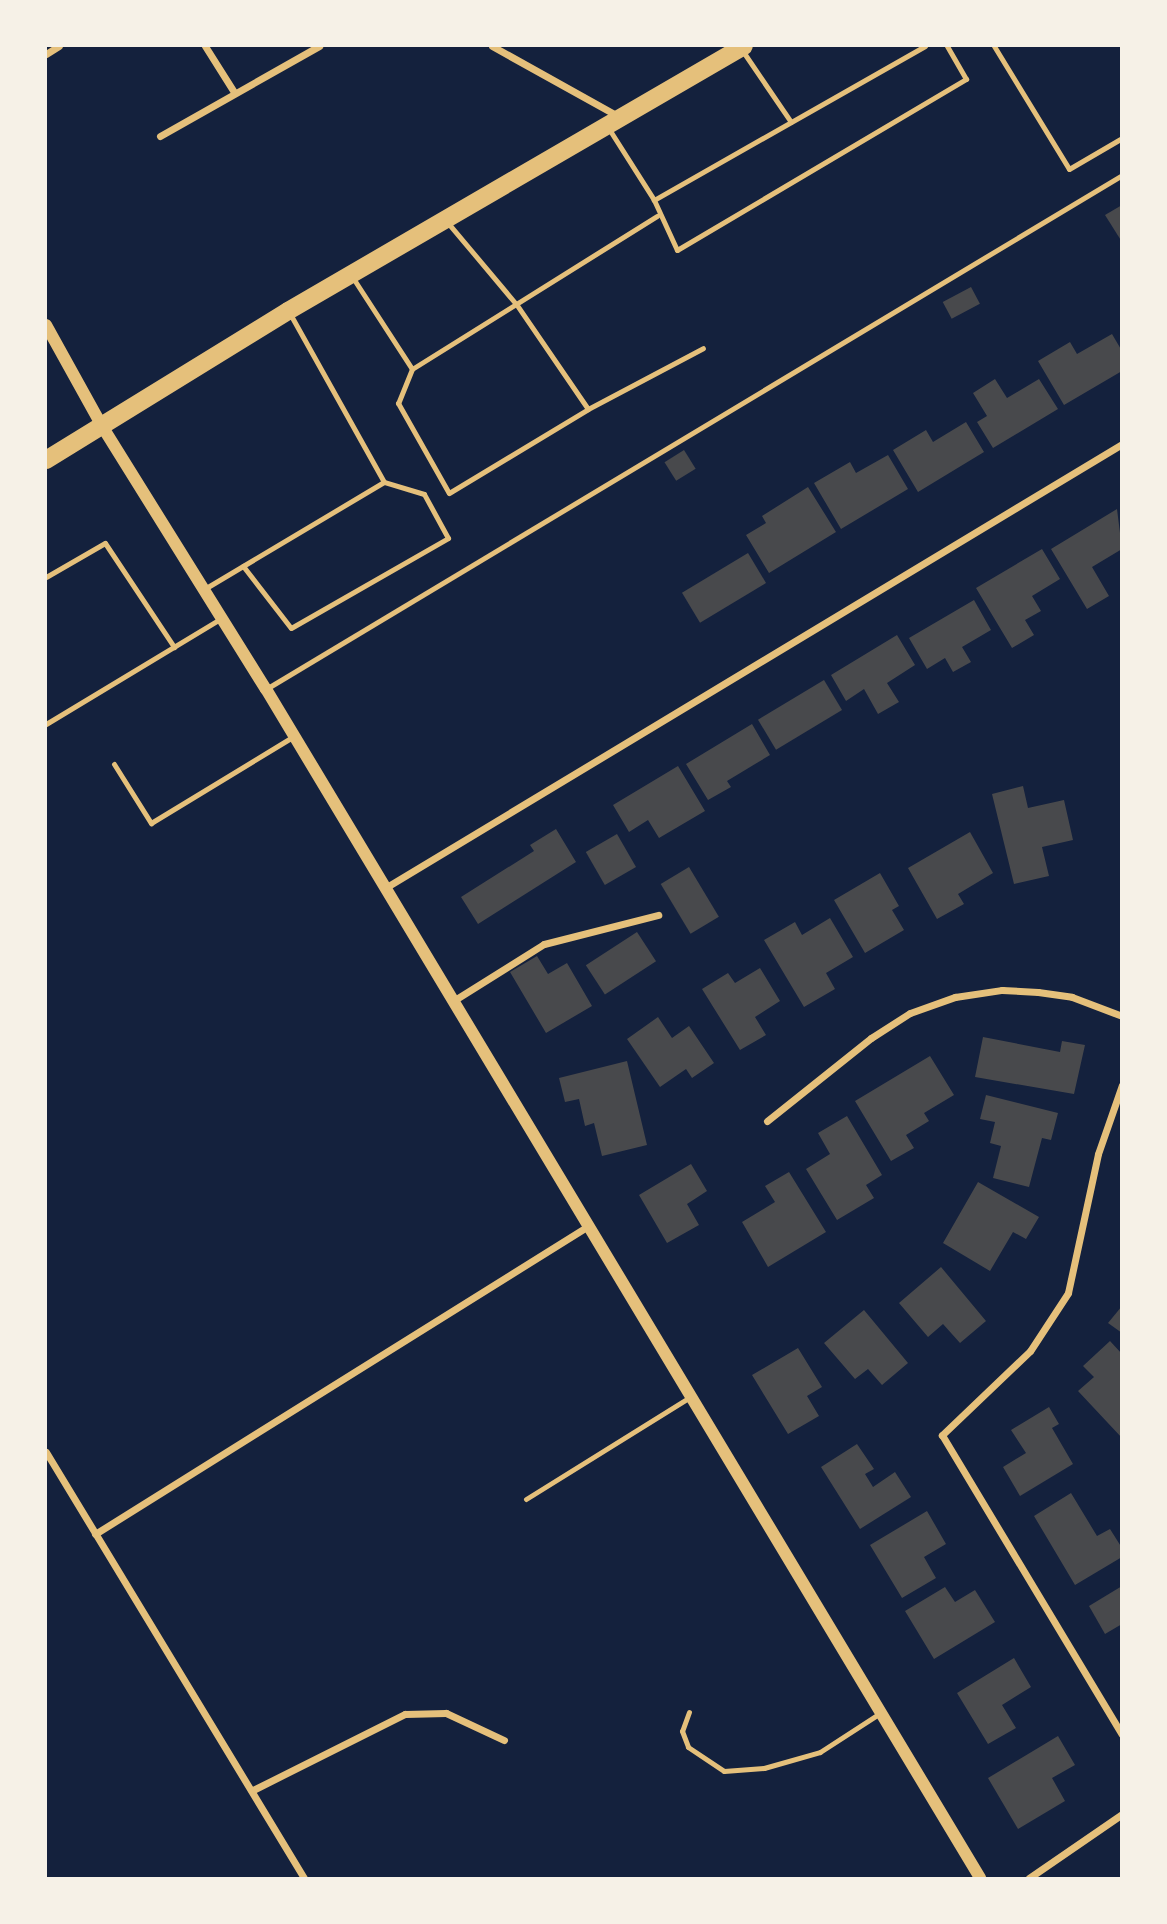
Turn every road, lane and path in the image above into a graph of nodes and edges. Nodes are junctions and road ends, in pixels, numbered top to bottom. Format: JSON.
{"nodes":[{"id":1,"x":59,"y":46,"type":"edge"},
{"id":2,"x":205,"y":46,"type":"edge"},
{"id":3,"x":319,"y":46,"type":"edge"},
{"id":4,"x":492,"y":46,"type":"edge"},
{"id":5,"x":925,"y":46,"type":"edge"},
{"id":6,"x":947,"y":46,"type":"edge"},
{"id":7,"x":993,"y":46,"type":"edge"},
{"id":8,"x":742,"y":47,"type":"edge"},
{"id":9,"x":46,"y":54,"type":"edge"},
{"id":10,"x":233,"y":92,"type":"junction"},
{"id":11,"x":615,"y":122,"type":"junction"},
{"id":12,"x":791,"y":122,"type":"junction"},
{"id":13,"x":160,"y":136,"type":"dead end"},
{"id":14,"x":1122,"y":138,"type":"edge"},
{"id":15,"x":1122,"y":175,"type":"edge"},
{"id":16,"x":654,"y":200,"type":"junction"},
{"id":17,"x":657,"y":216,"type":"junction"},
{"id":18,"x":446,"y":220,"type":"junction"},
{"id":19,"x":351,"y":275,"type":"junction"},
{"id":20,"x":516,"y":304,"type":"junction"},
{"id":21,"x":288,"y":311,"type":"junction"},
{"id":22,"x":46,"y":325,"type":"edge"},
{"id":23,"x":703,"y":348,"type":"dead end"},
{"id":24,"x":411,"y":369,"type":"junction"},
{"id":25,"x":588,"y":409,"type":"junction"},
{"id":26,"x":102,"y":426,"type":"junction"},
{"id":27,"x":1122,"y":444,"type":"edge"},
{"id":28,"x":46,"y":460,"type":"edge"},
{"id":29,"x":384,"y":482,"type":"junction"},
{"id":30,"x":243,"y":566,"type":"junction"},
{"id":31,"x":46,"y":577,"type":"edge"},
{"id":32,"x":204,"y":589,"type":"junction"},
{"id":33,"x":222,"y":618,"type":"junction"},
{"id":34,"x":174,"y":647,"type":"junction"},
{"id":35,"x":266,"y":689,"type":"junction"},
{"id":36,"x":46,"y":724,"type":"edge"},
{"id":37,"x":294,"y":736,"type":"junction"},
{"id":38,"x":114,"y":764,"type":"dead end"},
{"id":39,"x":385,"y":888,"type":"junction"},
{"id":40,"x":658,"y":915,"type":"dead end"},
{"id":41,"x":453,"y":1000,"type":"junction"},
{"id":42,"x":1122,"y":1016,"type":"edge"},
{"id":43,"x":1122,"y":1085,"type":"edge"},
{"id":44,"x":767,"y":1121,"type":"dead end"},
{"id":45,"x":587,"y":1226,"type":"junction"},
{"id":46,"x":690,"y":1396,"type":"junction"},
{"id":47,"x":46,"y":1452,"type":"edge"},
{"id":48,"x":526,"y":1499,"type":"dead end"},
{"id":49,"x":95,"y":1534,"type":"junction"},
{"id":50,"x":689,"y":1712,"type":"dead end"},
{"id":51,"x":880,"y":1713,"type":"junction"},
{"id":52,"x":1122,"y":1734,"type":"edge"},
{"id":53,"x":504,"y":1740,"type":"dead end"},
{"id":54,"x":253,"y":1790,"type":"junction"},
{"id":55,"x":1122,"y":1814,"type":"edge"},
{"id":56,"x":304,"y":1878,"type":"edge"},
{"id":57,"x":980,"y":1878,"type":"edge"},
{"id":58,"x":1029,"y":1878,"type":"edge"}],
"edges":[{"from":1,"to":9,"type":"street"},
{"from":2,"to":10,"type":"street"},
{"from":3,"to":10,"type":"street"},
{"from":4,"to":11,"type":"street"},
{"from":5,"to":12,"type":"lane"},
{"from":6,"to":17,"type":"lane"},
{"from":7,"to":14,"type":"lane"},
{"from":8,"to":11,"type":"main road"},
{"from":8,"to":12,"type":"lane"},
{"from":10,"to":13,"type":"street"},
{"from":11,"to":16,"type":"lane"},
{"from":11,"to":18,"type":"main road"},
{"from":12,"to":16,"type":"lane"},
{"from":15,"to":35,"type":"lane"},
{"from":16,"to":17,"type":"lane"},
{"from":17,"to":20,"type":"lane"},
{"from":18,"to":19,"type":"main road"},
{"from":18,"to":20,"type":"lane"},
{"from":19,"to":21,"type":"main road"},
{"from":19,"to":24,"type":"lane"},
{"from":20,"to":24,"type":"lane"},
{"from":20,"to":25,"type":"lane"},
{"from":21,"to":26,"type":"main road"},
{"from":21,"to":29,"type":"lane"},
{"from":22,"to":26,"type":"street"},
{"from":23,"to":25,"type":"lane"},
{"from":24,"to":25,"type":"lane"},
{"from":26,"to":28,"type":"main road"},
{"from":26,"to":32,"type":"street"},
{"from":27,"to":39,"type":"street"},
{"from":29,"to":30,"type":"lane"},
{"from":29,"to":30,"type":"lane"},
{"from":30,"to":32,"type":"lane"},
{"from":31,"to":34,"type":"lane"},
{"from":32,"to":33,"type":"street"},
{"from":33,"to":34,"type":"lane"},
{"from":33,"to":35,"type":"street"},
{"from":34,"to":36,"type":"lane"},
{"from":35,"to":37,"type":"street"},
{"from":37,"to":38,"type":"lane"},
{"from":37,"to":39,"type":"street"},
{"from":39,"to":41,"type":"street"},
{"from":40,"to":41,"type":"street"},
{"from":41,"to":45,"type":"street"},
{"from":42,"to":44,"type":"street"},
{"from":43,"to":52,"type":"street"},
{"from":45,"to":46,"type":"street"},
{"from":45,"to":49,"type":"street"},
{"from":46,"to":48,"type":"lane"},
{"from":46,"to":51,"type":"street"},
{"from":47,"to":49,"type":"street"},
{"from":49,"to":54,"type":"street"},
{"from":50,"to":51,"type":"lane"},
{"from":51,"to":57,"type":"street"},
{"from":53,"to":54,"type":"street"},
{"from":54,"to":56,"type":"street"},
{"from":55,"to":58,"type":"street"}]}
